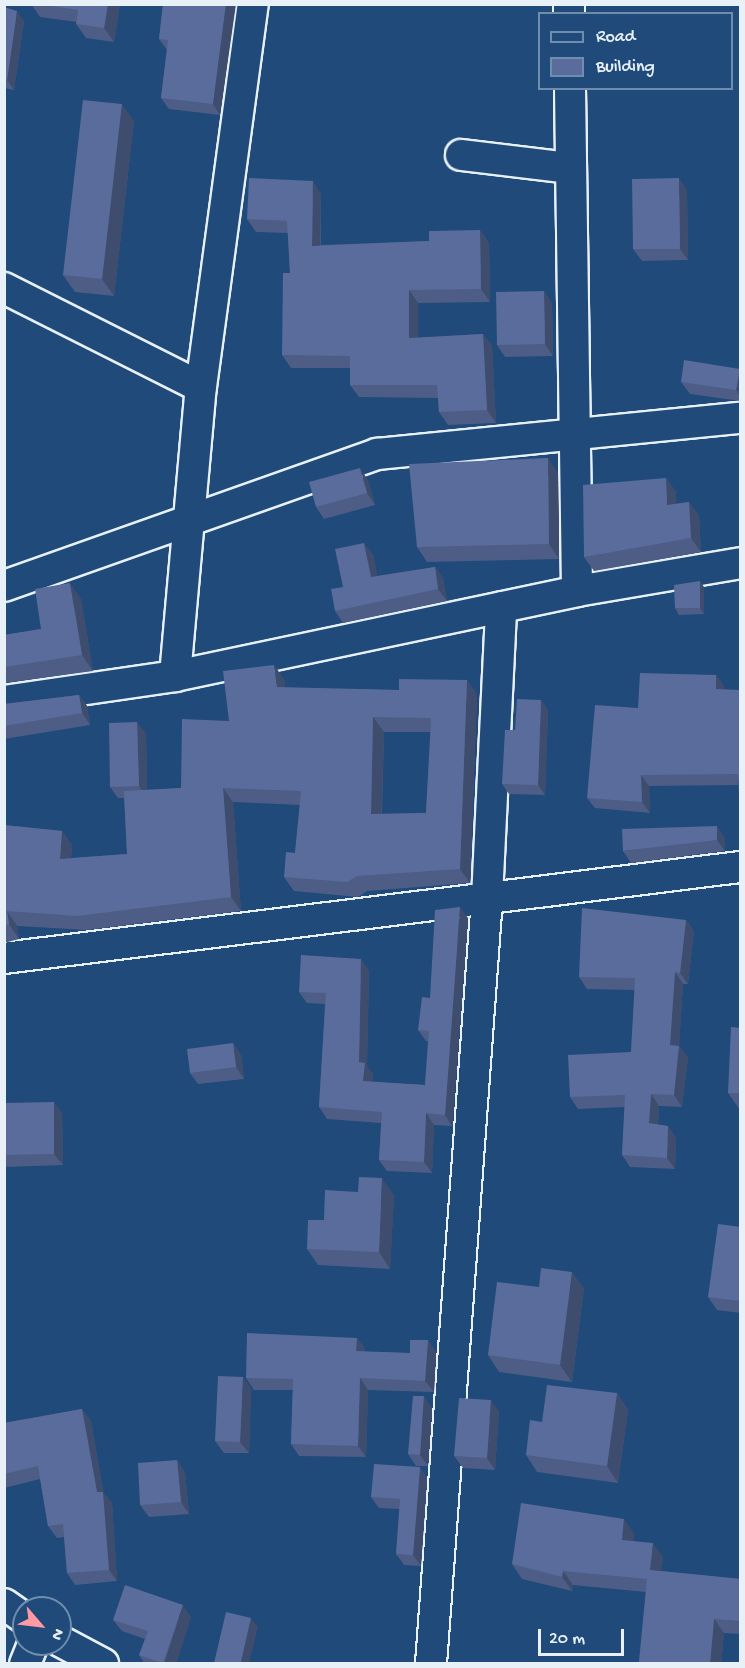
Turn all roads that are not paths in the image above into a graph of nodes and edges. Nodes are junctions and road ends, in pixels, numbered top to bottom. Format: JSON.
{"nodes":[{"id":1,"x":253,"y":4,"type":"edge"},
{"id":2,"x":570,"y":90,"type":"edge"},
{"id":3,"x":461,"y":155,"type":"dead end"},
{"id":4,"x":570,"y":168,"type":"junction"},
{"id":5,"x":4,"y":288,"type":"edge"},
{"id":6,"x":201,"y":387,"type":"junction"},
{"id":7,"x":741,"y":418,"type":"edge"},
{"id":8,"x":575,"y":432,"type":"junction"},
{"id":9,"x":189,"y":524,"type":"junction"},
{"id":10,"x":741,"y":563,"type":"edge"},
{"id":11,"x":4,"y":586,"type":"edge"},
{"id":12,"x":577,"y":591,"type":"junction"},
{"id":13,"x":501,"y":607,"type":"junction"},
{"id":14,"x":175,"y":676,"type":"junction"},
{"id":15,"x":4,"y":701,"type":"edge"},
{"id":16,"x":741,"y":867,"type":"edge"},
{"id":17,"x":487,"y":898,"type":"junction"},
{"id":18,"x":4,"y":958,"type":"edge"},
{"id":19,"x":72,"y":1647,"type":"edge"},
{"id":20,"x":103,"y":1664,"type":"edge"},
{"id":21,"x":431,"y":1664,"type":"edge"}],
"edges":[{"from":1,"to":6,"type":"street"},
{"from":2,"to":4,"type":"street"},
{"from":3,"to":4,"type":"street"},
{"from":4,"to":8,"type":"street"},
{"from":5,"to":6,"type":"street"},
{"from":6,"to":9,"type":"street"},
{"from":7,"to":8,"type":"street"},
{"from":8,"to":9,"type":"street"},
{"from":8,"to":12,"type":"street"},
{"from":9,"to":11,"type":"street"},
{"from":9,"to":14,"type":"street"},
{"from":10,"to":12,"type":"street"},
{"from":12,"to":13,"type":"street"},
{"from":13,"to":14,"type":"street"},
{"from":13,"to":17,"type":"street"},
{"from":14,"to":15,"type":"street"},
{"from":16,"to":17,"type":"street"},
{"from":17,"to":18,"type":"street"},
{"from":17,"to":21,"type":"street"},
{"from":19,"to":20,"type":"street"}]}
